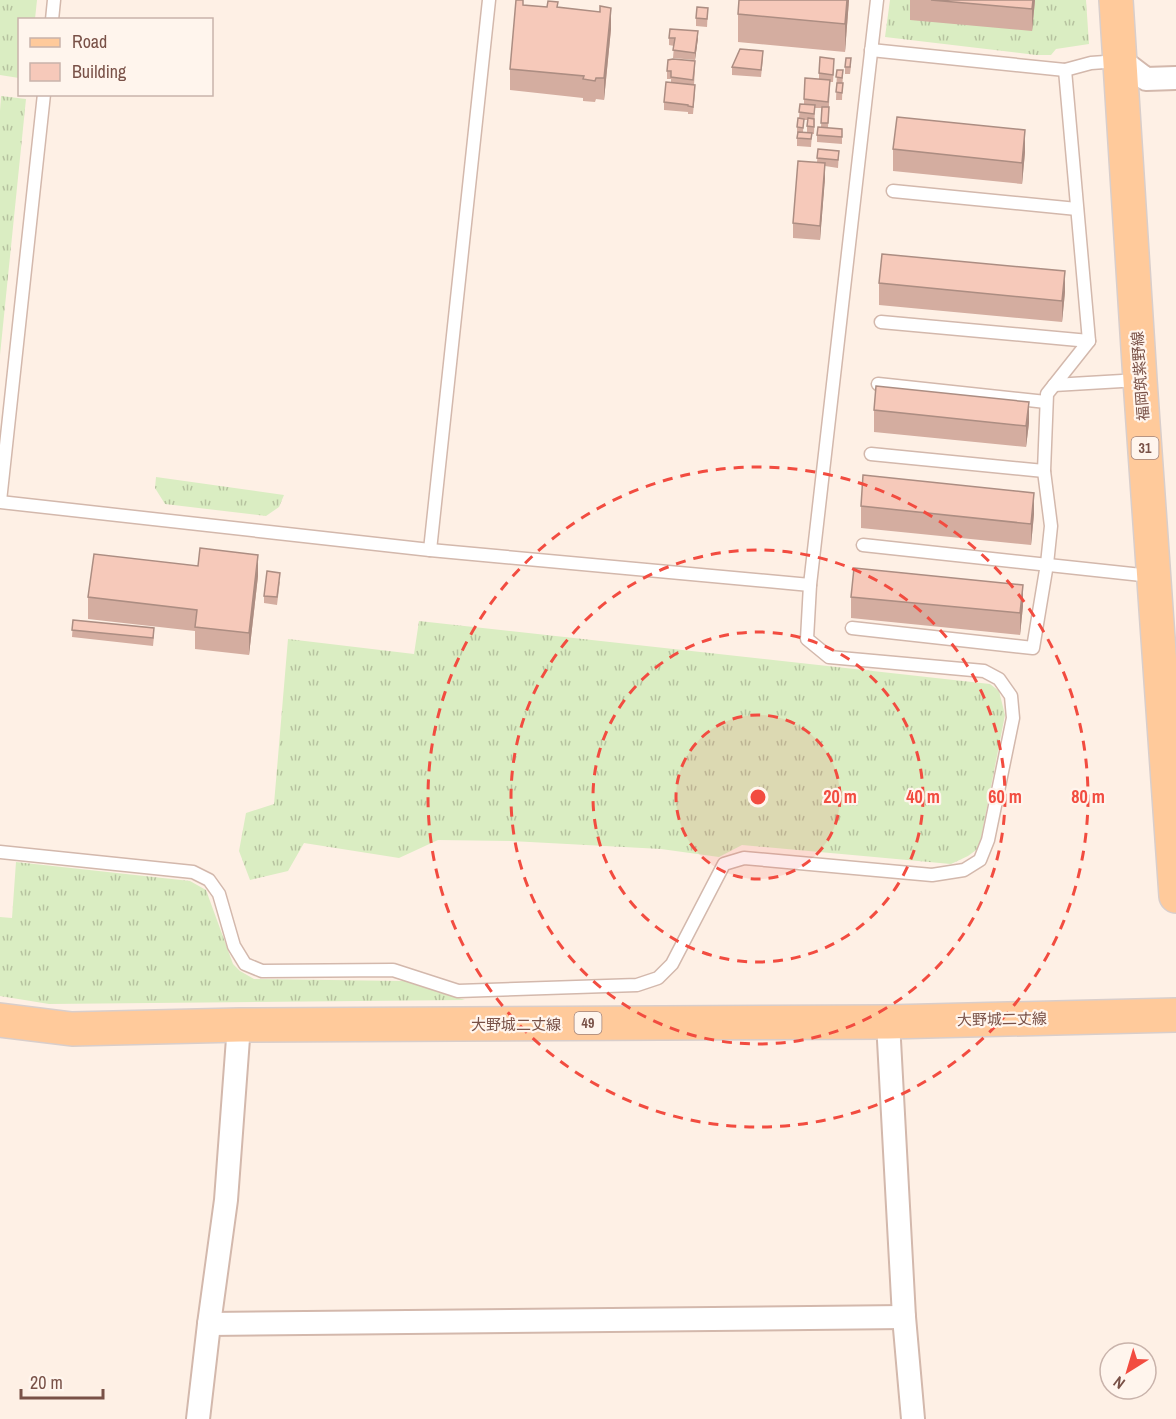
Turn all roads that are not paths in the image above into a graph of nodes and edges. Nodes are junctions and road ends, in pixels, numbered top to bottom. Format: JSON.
{"nodes":[{"id":1,"x":54,"y":0,"type":"edge"},
{"id":2,"x":489,"y":0,"type":"edge"},
{"id":3,"x":877,"y":0,"type":"edge"},
{"id":4,"x":1116,"y":0,"type":"edge"},
{"id":5,"x":52,"y":18,"type":"edge"},
{"id":6,"x":871,"y":50,"type":"junction"},
{"id":7,"x":1120,"y":60,"type":"junction"},
{"id":8,"x":1065,"y":70,"type":"junction"},
{"id":9,"x":1176,"y":78,"type":"edge"},
{"id":10,"x":44,"y":96,"type":"edge"},
{"id":11,"x":893,"y":191,"type":"dead end"},
{"id":12,"x":1077,"y":209,"type":"junction"},
{"id":13,"x":881,"y":322,"type":"dead end"},
{"id":14,"x":1089,"y":341,"type":"junction"},
{"id":15,"x":1140,"y":380,"type":"junction"},
{"id":16,"x":878,"y":384,"type":"edge"},
{"id":17,"x":1054,"y":385,"type":"junction"},
{"id":18,"x":1046,"y":402,"type":"junction"},
{"id":19,"x":871,"y":454,"type":"dead end"},
{"id":20,"x":1044,"y":471,"type":"junction"},
{"id":21,"x":0,"y":501,"type":"edge"},
{"id":22,"x":863,"y":545,"type":"dead end"},
{"id":23,"x":430,"y":550,"type":"junction"},
{"id":24,"x":1047,"y":564,"type":"junction"},
{"id":25,"x":1154,"y":576,"type":"junction"},
{"id":26,"x":810,"y":585,"type":"junction"},
{"id":27,"x":852,"y":628,"type":"dead end"},
{"id":28,"x":1172,"y":785,"type":"edge"},
{"id":29,"x":0,"y":852,"type":"edge"},
{"id":30,"x":1176,"y":896,"type":"edge"},
{"id":31,"x":1176,"y":1016,"type":"edge"},
{"id":32,"x":0,"y":1020,"type":"edge"},
{"id":33,"x":888,"y":1022,"type":"junction"},
{"id":34,"x":238,"y":1025,"type":"junction"},
{"id":35,"x":904,"y":1317,"type":"junction"},
{"id":36,"x":209,"y":1324,"type":"junction"},
{"id":37,"x":198,"y":1419,"type":"edge"},
{"id":38,"x":913,"y":1419,"type":"edge"}],
"edges":[{"from":1,"to":5,"type":"lane"},
{"from":2,"to":23,"type":"lane"},
{"from":3,"to":6,"type":"lane"},
{"from":4,"to":7,"type":"main road","name":"福岡筑紫野線","number":"31"},
{"from":6,"to":8,"type":"lane"},
{"from":6,"to":26,"type":"lane"},
{"from":7,"to":8,"type":"lane"},
{"from":7,"to":9,"type":"street"},
{"from":7,"to":15,"type":"main road","name":"福岡筑紫野線","number":"31"},
{"from":8,"to":12,"type":"lane"},
{"from":10,"to":21,"type":"lane"},
{"from":11,"to":12,"type":"lane"},
{"from":12,"to":14,"type":"lane"},
{"from":13,"to":14,"type":"lane"},
{"from":14,"to":17,"type":"lane"},
{"from":15,"to":17,"type":"lane"},
{"from":15,"to":25,"type":"main road","name":"福岡筑紫野線","number":"31"},
{"from":16,"to":18,"type":"lane"},
{"from":17,"to":18,"type":"lane"},
{"from":18,"to":20,"type":"lane"},
{"from":19,"to":20,"type":"lane"},
{"from":20,"to":24,"type":"lane"},
{"from":21,"to":23,"type":"lane"},
{"from":22,"to":24,"type":"lane"},
{"from":23,"to":26,"type":"lane"},
{"from":24,"to":25,"type":"lane"},
{"from":24,"to":27,"type":"lane"},
{"from":25,"to":28,"type":"main road","name":"福岡筑紫野線","number":"31"},
{"from":26,"to":29,"type":"lane"},
{"from":28,"to":30,"type":"main road","name":"福岡筑紫野線","number":"31"},
{"from":31,"to":33,"type":"main road","name":"大野城二丈線","number":"49"},
{"from":32,"to":34,"type":"main road","name":"大野城二丈線","number":"49"},
{"from":33,"to":34,"type":"main road","name":"大野城二丈線","number":"49"},
{"from":33,"to":35,"type":"street"},
{"from":34,"to":36,"type":"street"},
{"from":35,"to":36,"type":"street"},
{"from":35,"to":38,"type":"street"},
{"from":36,"to":37,"type":"street"}]}
